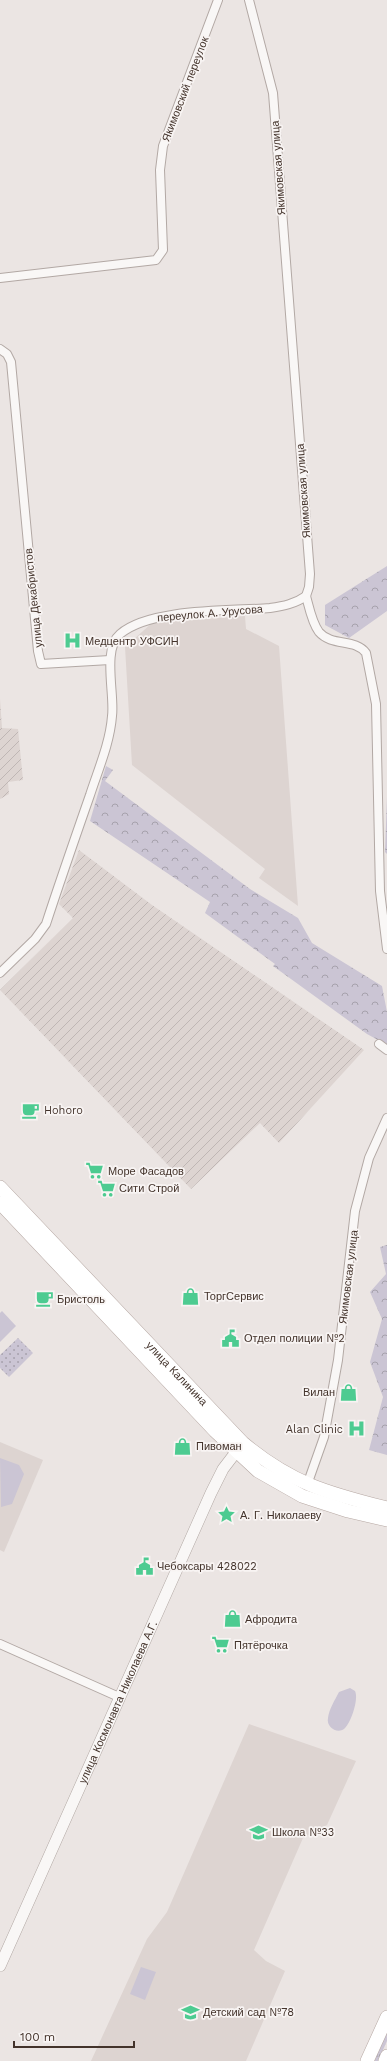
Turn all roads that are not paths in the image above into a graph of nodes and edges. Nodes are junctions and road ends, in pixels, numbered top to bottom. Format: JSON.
{"nodes":[{"id":1,"x":218,"y":0,"type":"edge"},
{"id":2,"x":249,"y":0,"type":"edge"},
{"id":3,"x":0,"y":278,"type":"edge"},
{"id":4,"x":0,"y":349,"type":"edge"},
{"id":5,"x":306,"y":596,"type":"junction"},
{"id":6,"x":110,"y":660,"type":"junction"},
{"id":7,"x":387,"y":949,"type":"edge"},
{"id":8,"x":0,"y":973,"type":"edge"},
{"id":9,"x":379,"y":1044,"type":"dead end"},
{"id":10,"x":387,"y":1050,"type":"edge"},
{"id":11,"x":387,"y":1118,"type":"edge"},
{"id":12,"x":0,"y":1187,"type":"edge"},
{"id":13,"x":0,"y":1203,"type":"edge"},
{"id":14,"x":239,"y":1447,"type":"junction"},
{"id":15,"x":307,"y":1485,"type":"junction"},
{"id":16,"x":387,"y":1508,"type":"edge"},
{"id":17,"x":387,"y":1520,"type":"edge"},
{"id":18,"x":0,"y":1644,"type":"edge"},
{"id":19,"x":119,"y":1697,"type":"junction"},
{"id":20,"x":0,"y":1966,"type":"edge"},
{"id":21,"x":387,"y":2017,"type":"edge"},
{"id":22,"x":387,"y":2056,"type":"edge"},
{"id":23,"x":367,"y":2061,"type":"edge"},
{"id":24,"x":385,"y":2061,"type":"edge"}],
"edges":[{"from":1,"to":3,"type":"street","name":"Якимовский переулок"},
{"from":2,"to":5,"type":"street","name":"Якимовская улица"},
{"from":4,"to":6,"type":"street","name":"улица Декабристов"},
{"from":5,"to":6,"type":"street","name":"переулок А. Урусова"},
{"from":5,"to":7,"type":"street"},
{"from":6,"to":8,"type":"street"},
{"from":9,"to":10,"type":"street"},
{"from":11,"to":15,"type":"street","name":"Якимовская улица"},
{"from":12,"to":14,"type":"main road","name":"улица Калинина"},
{"from":13,"to":14,"type":"main road","name":"улица Калинина"},
{"from":14,"to":15,"type":"main road","name":"улица Калинина"},
{"from":14,"to":17,"type":"main road","name":"улица Калинина"},
{"from":14,"to":19,"type":"street","name":"улица Космонавта Николаева А.Г."},
{"from":15,"to":16,"type":"main road","name":"улица Калинина"},
{"from":18,"to":19,"type":"street"},
{"from":19,"to":20,"type":"street","name":"улица Космонавта Николаева А.Г."},
{"from":21,"to":23,"type":"main road"},
{"from":22,"to":24,"type":"main road"}]}
